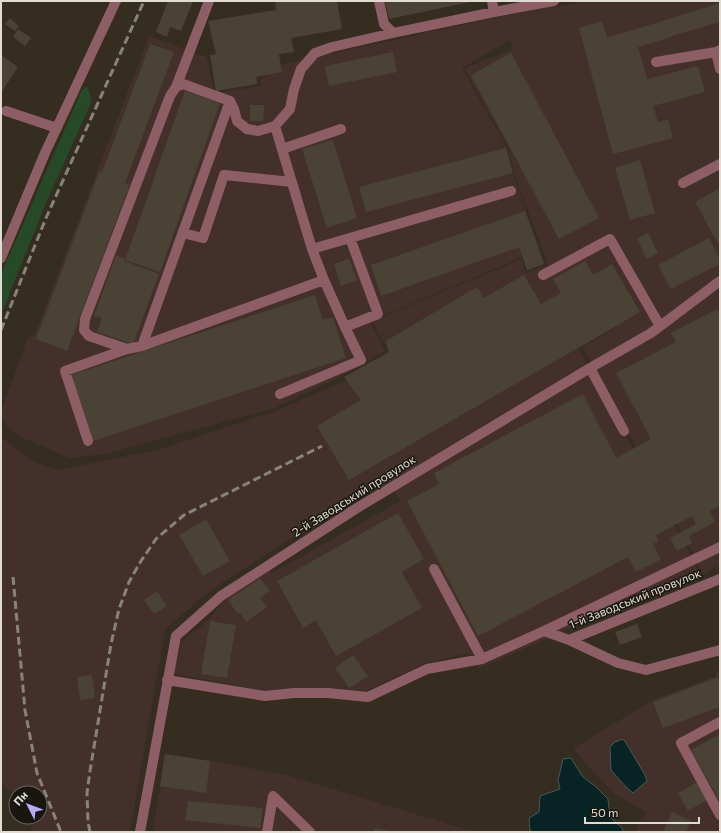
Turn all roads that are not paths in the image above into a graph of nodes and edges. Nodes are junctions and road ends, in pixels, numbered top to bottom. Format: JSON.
{"nodes":[{"id":1,"x":116,"y":1,"type":"edge"},
{"id":2,"x":209,"y":1,"type":"edge"},
{"id":3,"x":378,"y":1,"type":"edge"},
{"id":4,"x":492,"y":1,"type":"edge"},
{"id":5,"x":554,"y":1,"type":"edge"},
{"id":6,"x":494,"y":12,"type":"junction"},
{"id":7,"x":393,"y":33,"type":"junction"},
{"id":8,"x":718,"y":51,"type":"edge"},
{"id":9,"x":656,"y":62,"type":"dead end"},
{"id":10,"x":720,"y":69,"type":"edge"},
{"id":11,"x":176,"y":87,"type":"junction"},
{"id":12,"x":230,"y":101,"type":"junction"},
{"id":13,"x":6,"y":111,"type":"dead end"},
{"id":14,"x":275,"y":126,"type":"junction"},
{"id":15,"x":57,"y":128,"type":"junction"},
{"id":16,"x":341,"y":129,"type":"dead end"},
{"id":17,"x":282,"y":149,"type":"junction"},
{"id":18,"x":720,"y":164,"type":"edge"},
{"id":19,"x":292,"y":182,"type":"junction"},
{"id":20,"x":683,"y":183,"type":"dead end"},
{"id":21,"x":511,"y":191,"type":"dead end"},
{"id":22,"x":183,"y":233,"type":"junction"},
{"id":23,"x":350,"y":238,"type":"junction"},
{"id":24,"x":312,"y":249,"type":"junction"},
{"id":25,"x":1,"y":258,"type":"edge"},
{"id":26,"x":543,"y":275,"type":"dead end"},
{"id":27,"x":324,"y":280,"type":"junction"},
{"id":28,"x":719,"y":284,"type":"edge"},
{"id":29,"x":660,"y":326,"type":"junction"},
{"id":30,"x":345,"y":327,"type":"junction"},
{"id":31,"x":142,"y":346,"type":"junction"},
{"id":32,"x":127,"y":350,"type":"junction"},
{"id":33,"x":590,"y":368,"type":"junction"},
{"id":34,"x":280,"y":394,"type":"dead end"},
{"id":35,"x":624,"y":431,"type":"dead end"},
{"id":36,"x":88,"y":441,"type":"dead end"},
{"id":37,"x":720,"y":547,"type":"edge"},
{"id":38,"x":434,"y":569,"type":"dead end"},
{"id":39,"x":720,"y":579,"type":"edge"},
{"id":40,"x":544,"y":631,"type":"junction"},
{"id":41,"x":569,"y":640,"type":"junction"},
{"id":42,"x":720,"y":650,"type":"edge"},
{"id":43,"x":482,"y":659,"type":"junction"},
{"id":44,"x":167,"y":680,"type":"junction"},
{"id":45,"x":720,"y":722,"type":"edge"},
{"id":46,"x":720,"y":815,"type":"edge"},
{"id":47,"x":140,"y":832,"type":"edge"},
{"id":48,"x":267,"y":832,"type":"edge"},
{"id":49,"x":310,"y":832,"type":"edge"}],
"edges":[{"from":1,"to":15,"type":"lane"},
{"from":2,"to":11,"type":"lane"},
{"from":3,"to":7,"type":"lane"},
{"from":4,"to":6,"type":"lane"},
{"from":5,"to":6,"type":"lane"},
{"from":6,"to":7,"type":"lane"},
{"from":7,"to":14,"type":"lane"},
{"from":8,"to":9,"type":"lane"},
{"from":8,"to":10,"type":"lane"},
{"from":11,"to":12,"type":"lane"},
{"from":11,"to":32,"type":"lane"},
{"from":12,"to":14,"type":"lane"},
{"from":12,"to":22,"type":"lane"},
{"from":13,"to":15,"type":"lane"},
{"from":14,"to":17,"type":"lane"},
{"from":15,"to":25,"type":"lane"},
{"from":16,"to":17,"type":"lane"},
{"from":17,"to":19,"type":"lane"},
{"from":18,"to":20,"type":"lane"},
{"from":19,"to":22,"type":"lane"},
{"from":19,"to":24,"type":"lane"},
{"from":21,"to":23,"type":"lane"},
{"from":22,"to":31,"type":"lane"},
{"from":23,"to":24,"type":"lane"},
{"from":23,"to":30,"type":"lane"},
{"from":24,"to":27,"type":"lane"},
{"from":26,"to":29,"type":"lane"},
{"from":27,"to":30,"type":"lane"},
{"from":27,"to":31,"type":"lane"},
{"from":28,"to":29,"type":"lane","name":"2-й Заводський провулок"},
{"from":29,"to":33,"type":"lane","name":"2-й Заводський провулок"},
{"from":30,"to":34,"type":"lane"},
{"from":31,"to":32,"type":"lane"},
{"from":32,"to":36,"type":"lane"},
{"from":33,"to":35,"type":"lane"},
{"from":33,"to":44,"type":"lane","name":"2-й Заводський провулок"},
{"from":37,"to":40,"type":"lane"},
{"from":38,"to":43,"type":"lane"},
{"from":39,"to":41,"type":"lane","name":"1-й Заводський провулок"},
{"from":40,"to":41,"type":"lane","name":"1-й Заводський провулок"},
{"from":40,"to":43,"type":"lane"},
{"from":41,"to":42,"type":"lane"},
{"from":43,"to":44,"type":"lane"},
{"from":44,"to":47,"type":"lane","name":"2-й Заводський провулок"},
{"from":45,"to":46,"type":"lane"},
{"from":48,"to":49,"type":"lane"}]}
